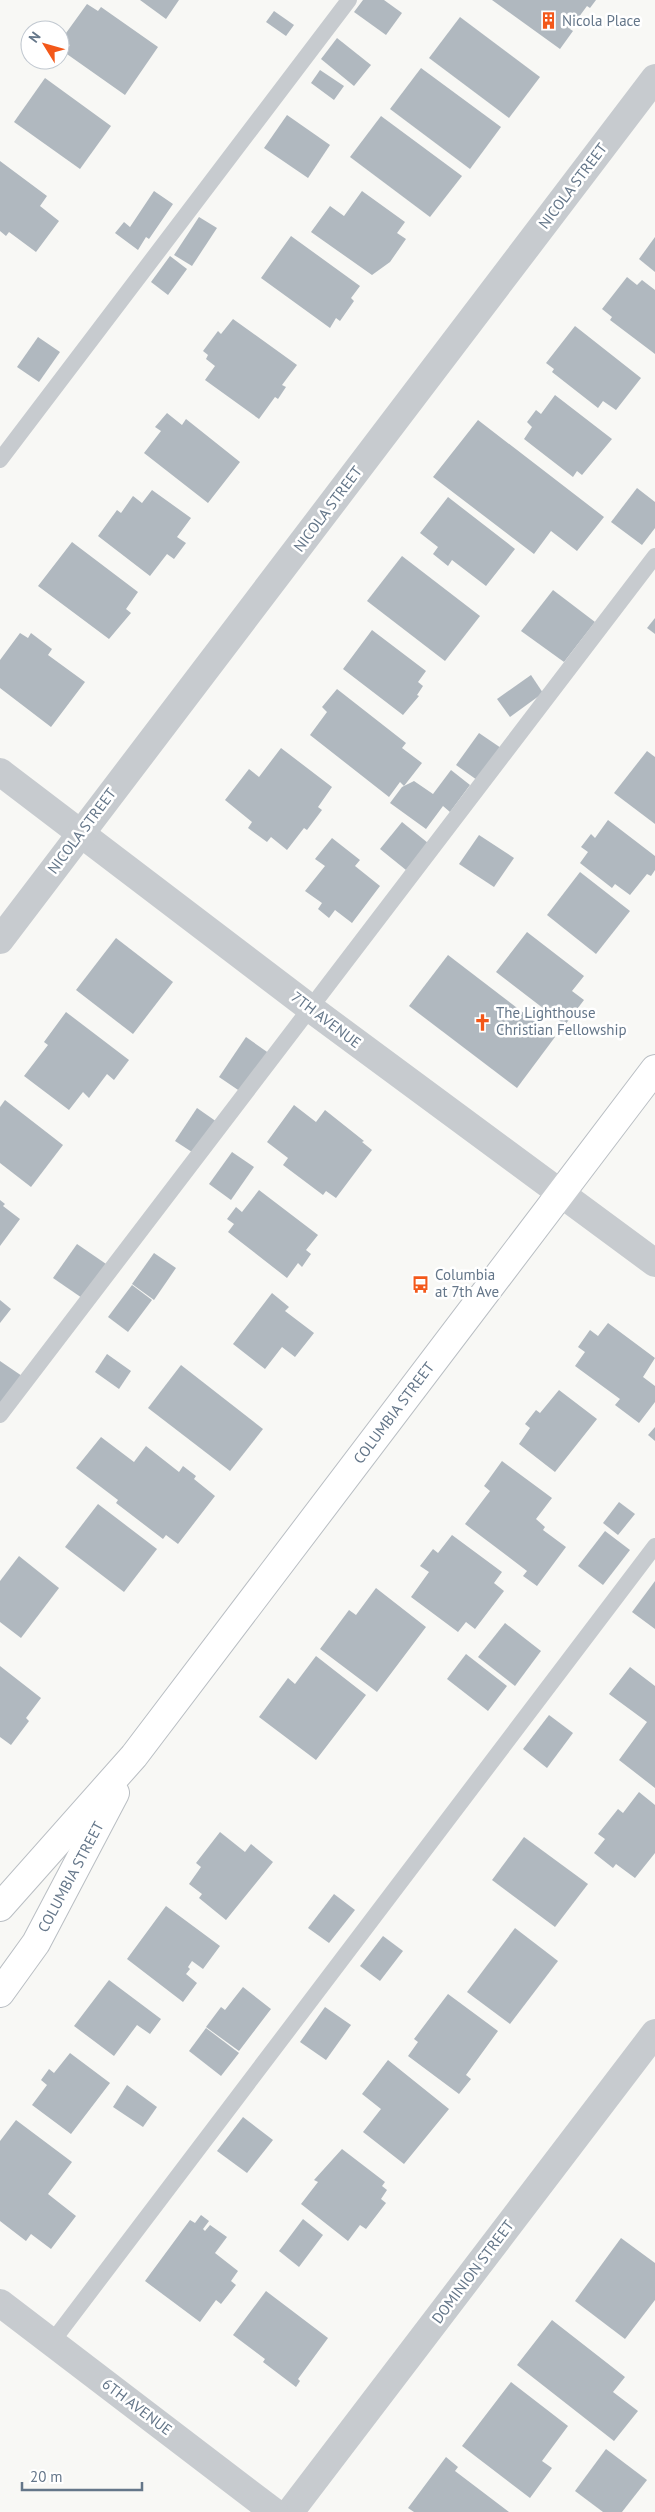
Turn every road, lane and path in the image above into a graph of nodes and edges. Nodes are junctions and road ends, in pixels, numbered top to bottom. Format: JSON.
{"nodes":[{"id":1,"x":350,"y":0,"type":"edge"},
{"id":2,"x":655,"y":78,"type":"edge"},
{"id":3,"x":0,"y":460,"type":"edge"},
{"id":4,"x":655,"y":556,"type":"edge"},
{"id":5,"x":0,"y":772,"type":"edge"},
{"id":6,"x":80,"y":833,"type":"junction"},
{"id":7,"x":0,"y":940,"type":"edge"},
{"id":8,"x":310,"y":1008,"type":"junction"},
{"id":9,"x":655,"y":1069,"type":"edge"},
{"id":10,"x":561,"y":1193,"type":"junction"},
{"id":11,"x":655,"y":1264,"type":"edge"},
{"id":12,"x":0,"y":1416,"type":"edge"},
{"id":13,"x":655,"y":1546,"type":"edge"},
{"id":14,"x":134,"y":1756,"type":"junction"},
{"id":15,"x":0,"y":1907,"type":"edge"},
{"id":16,"x":0,"y":1992,"type":"edge"},
{"id":17,"x":655,"y":2033,"type":"edge"},
{"id":18,"x":0,"y":2303,"type":"edge"},
{"id":19,"x":52,"y":2342,"type":"junction"},
{"id":20,"x":274,"y":2512,"type":"edge"},
{"id":21,"x":290,"y":2512,"type":"edge"}],
"edges":[{"from":1,"to":3,"type":"lane"},
{"from":2,"to":6,"type":"street","name":"NICOLA STREET"},
{"from":4,"to":8,"type":"lane"},
{"from":5,"to":6,"type":"street","name":"7TH AVENUE"},
{"from":6,"to":7,"type":"street","name":"NICOLA STREET"},
{"from":6,"to":8,"type":"street","name":"7TH AVENUE"},
{"from":8,"to":10,"type":"street","name":"7TH AVENUE"},
{"from":8,"to":12,"type":"lane"},
{"from":9,"to":10,"type":"main road","name":"COLUMBIA STREET"},
{"from":10,"to":11,"type":"street","name":"7TH AVENUE"},
{"from":10,"to":14,"type":"main road","name":"COLUMBIA STREET"},
{"from":13,"to":19,"type":"lane"},
{"from":14,"to":15,"type":"main road","name":"COLUMBIA STREET"},
{"from":14,"to":16,"type":"main road","name":"COLUMBIA STREET"},
{"from":17,"to":21,"type":"street","name":"DOMINION STREET"},
{"from":18,"to":19,"type":"street","name":"6TH AVENUE"},
{"from":19,"to":20,"type":"street","name":"6TH AVENUE"}]}
